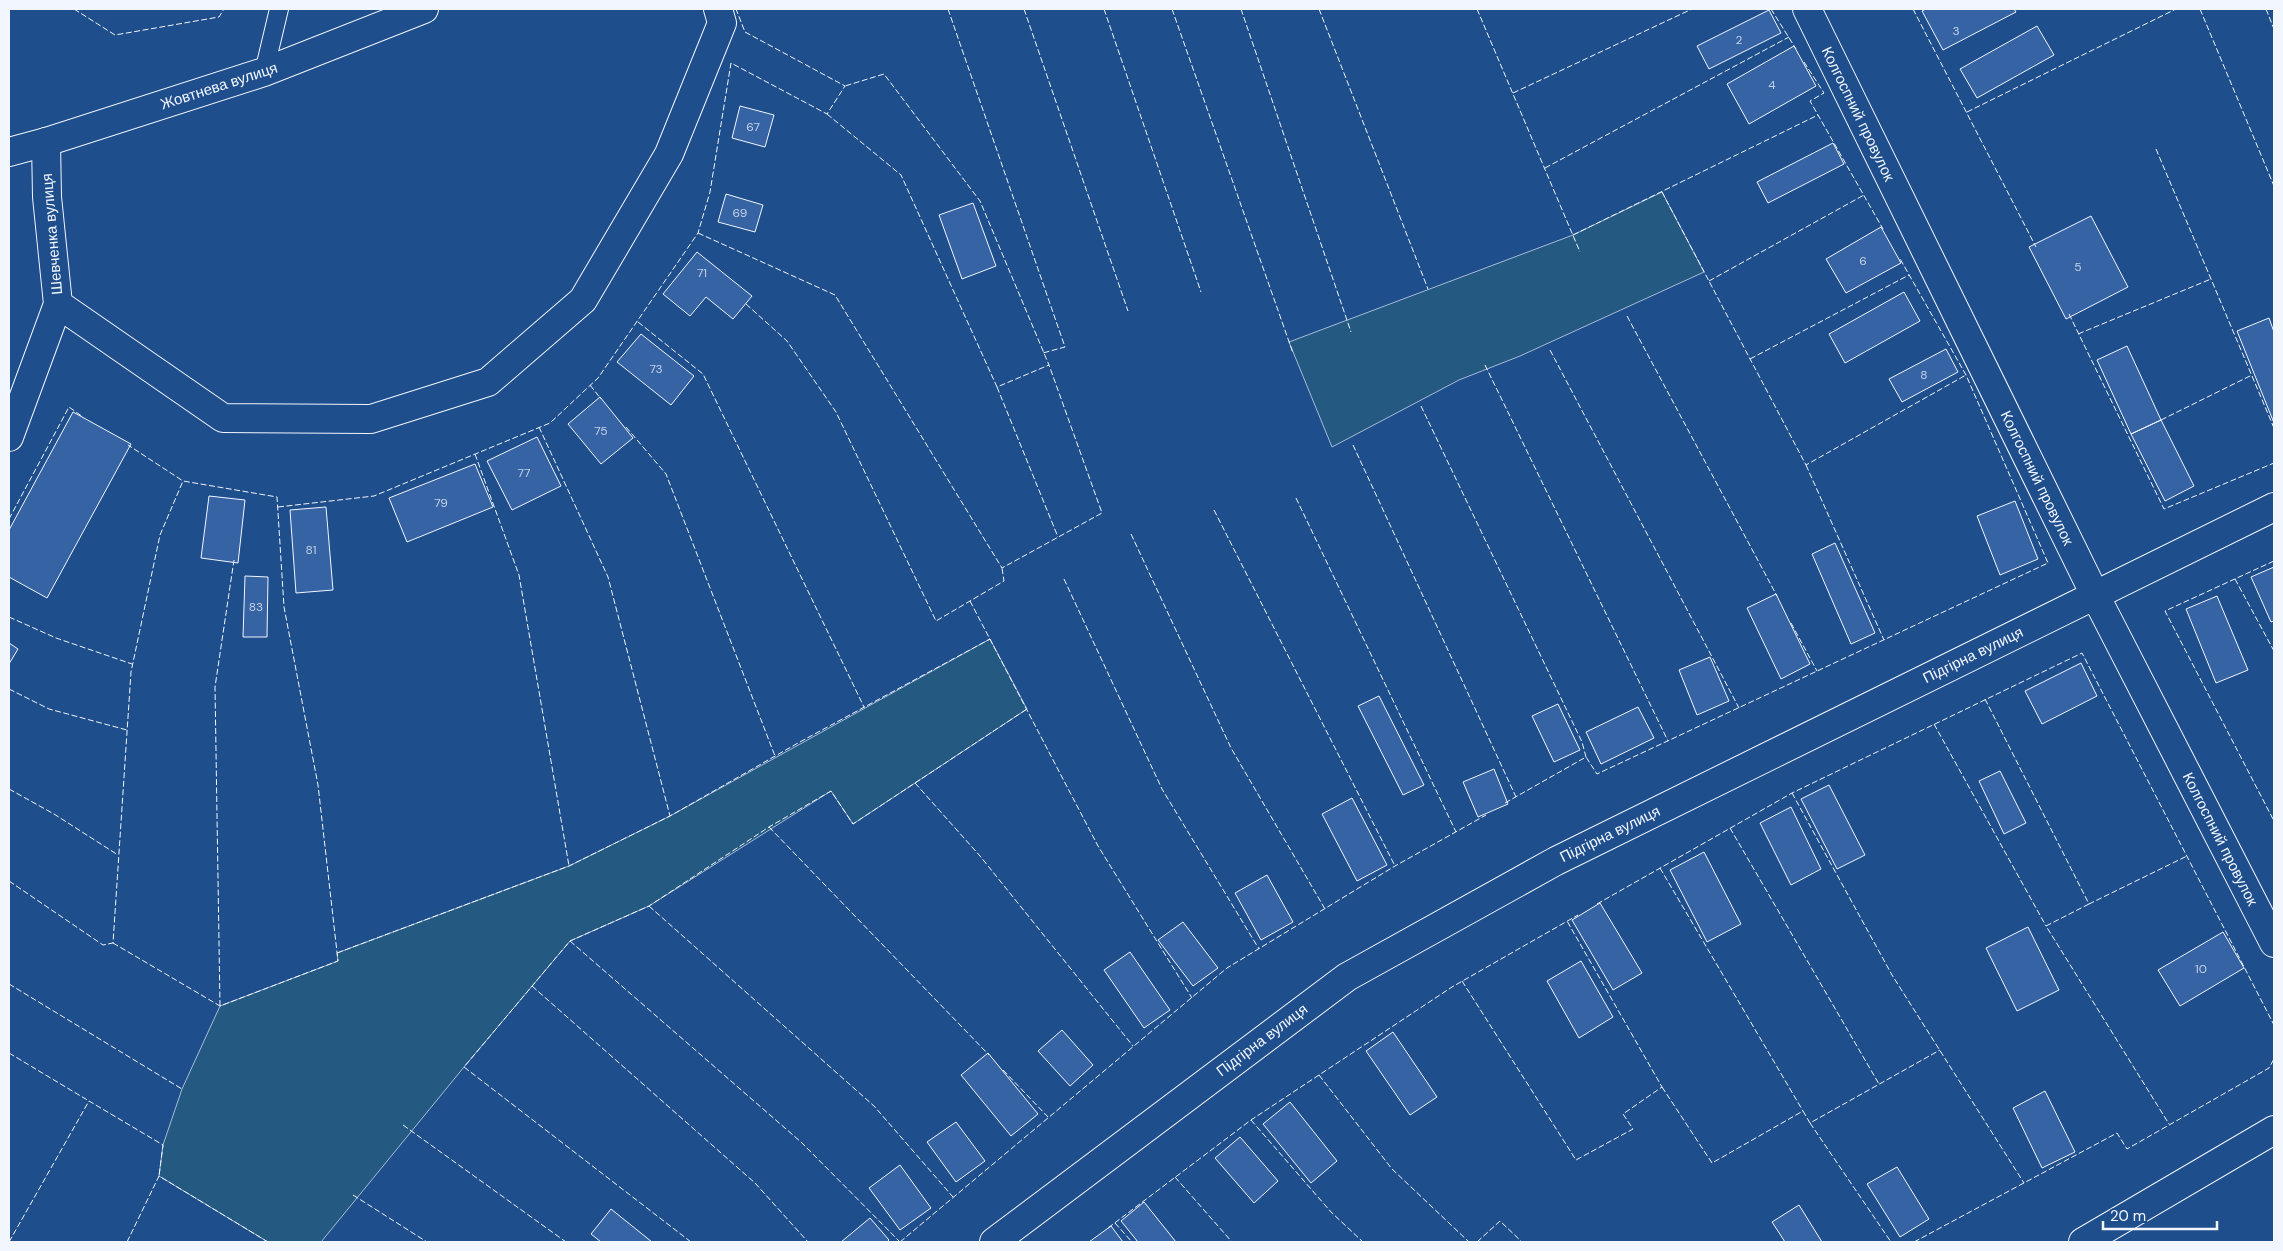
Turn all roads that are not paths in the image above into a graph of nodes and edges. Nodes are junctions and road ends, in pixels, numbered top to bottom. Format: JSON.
{"nodes":[{"id":1,"x":279,"y":9,"type":"edge"},
{"id":2,"x":424,"y":9,"type":"edge"},
{"id":3,"x":718,"y":9,"type":"edge"},
{"id":4,"x":1807,"y":9,"type":"edge"},
{"id":5,"x":264,"y":72,"type":"junction"},
{"id":6,"x":46,"y":142,"type":"junction"},
{"id":7,"x":9,"y":152,"type":"edge"},
{"id":8,"x":58,"y":304,"type":"junction"},
{"id":9,"x":9,"y":436,"type":"edge"},
{"id":10,"x":2274,"y":507,"type":"edge"},
{"id":11,"x":2095,"y":595,"type":"junction"},
{"id":12,"x":2274,"y":943,"type":"edge"},
{"id":13,"x":2274,"y":1130,"type":"edge"},
{"id":14,"x":994,"y":1242,"type":"edge"},
{"id":15,"x":2083,"y":1242,"type":"edge"}],
"edges":[{"from":1,"to":5,"type":"lane"},
{"from":2,"to":5,"type":"street","name":"Жовтнева вулиця"},
{"from":3,"to":8,"type":"street"},
{"from":4,"to":11,"type":"street","name":"Колгоспний провулок"},
{"from":5,"to":6,"type":"street","name":"Жовтнева вулиця"},
{"from":6,"to":7,"type":"street","name":"Жовтнева вулиця"},
{"from":6,"to":8,"type":"street","name":"Шевченка вулиця"},
{"from":8,"to":9,"type":"street","name":"Шевченка вулиця"},
{"from":10,"to":11,"type":"street","name":"Підгірна вулиця"},
{"from":11,"to":12,"type":"street","name":"Колгоспний провулок"},
{"from":11,"to":14,"type":"street","name":"Підгірна вулиця"},
{"from":13,"to":15,"type":"street"}]}
